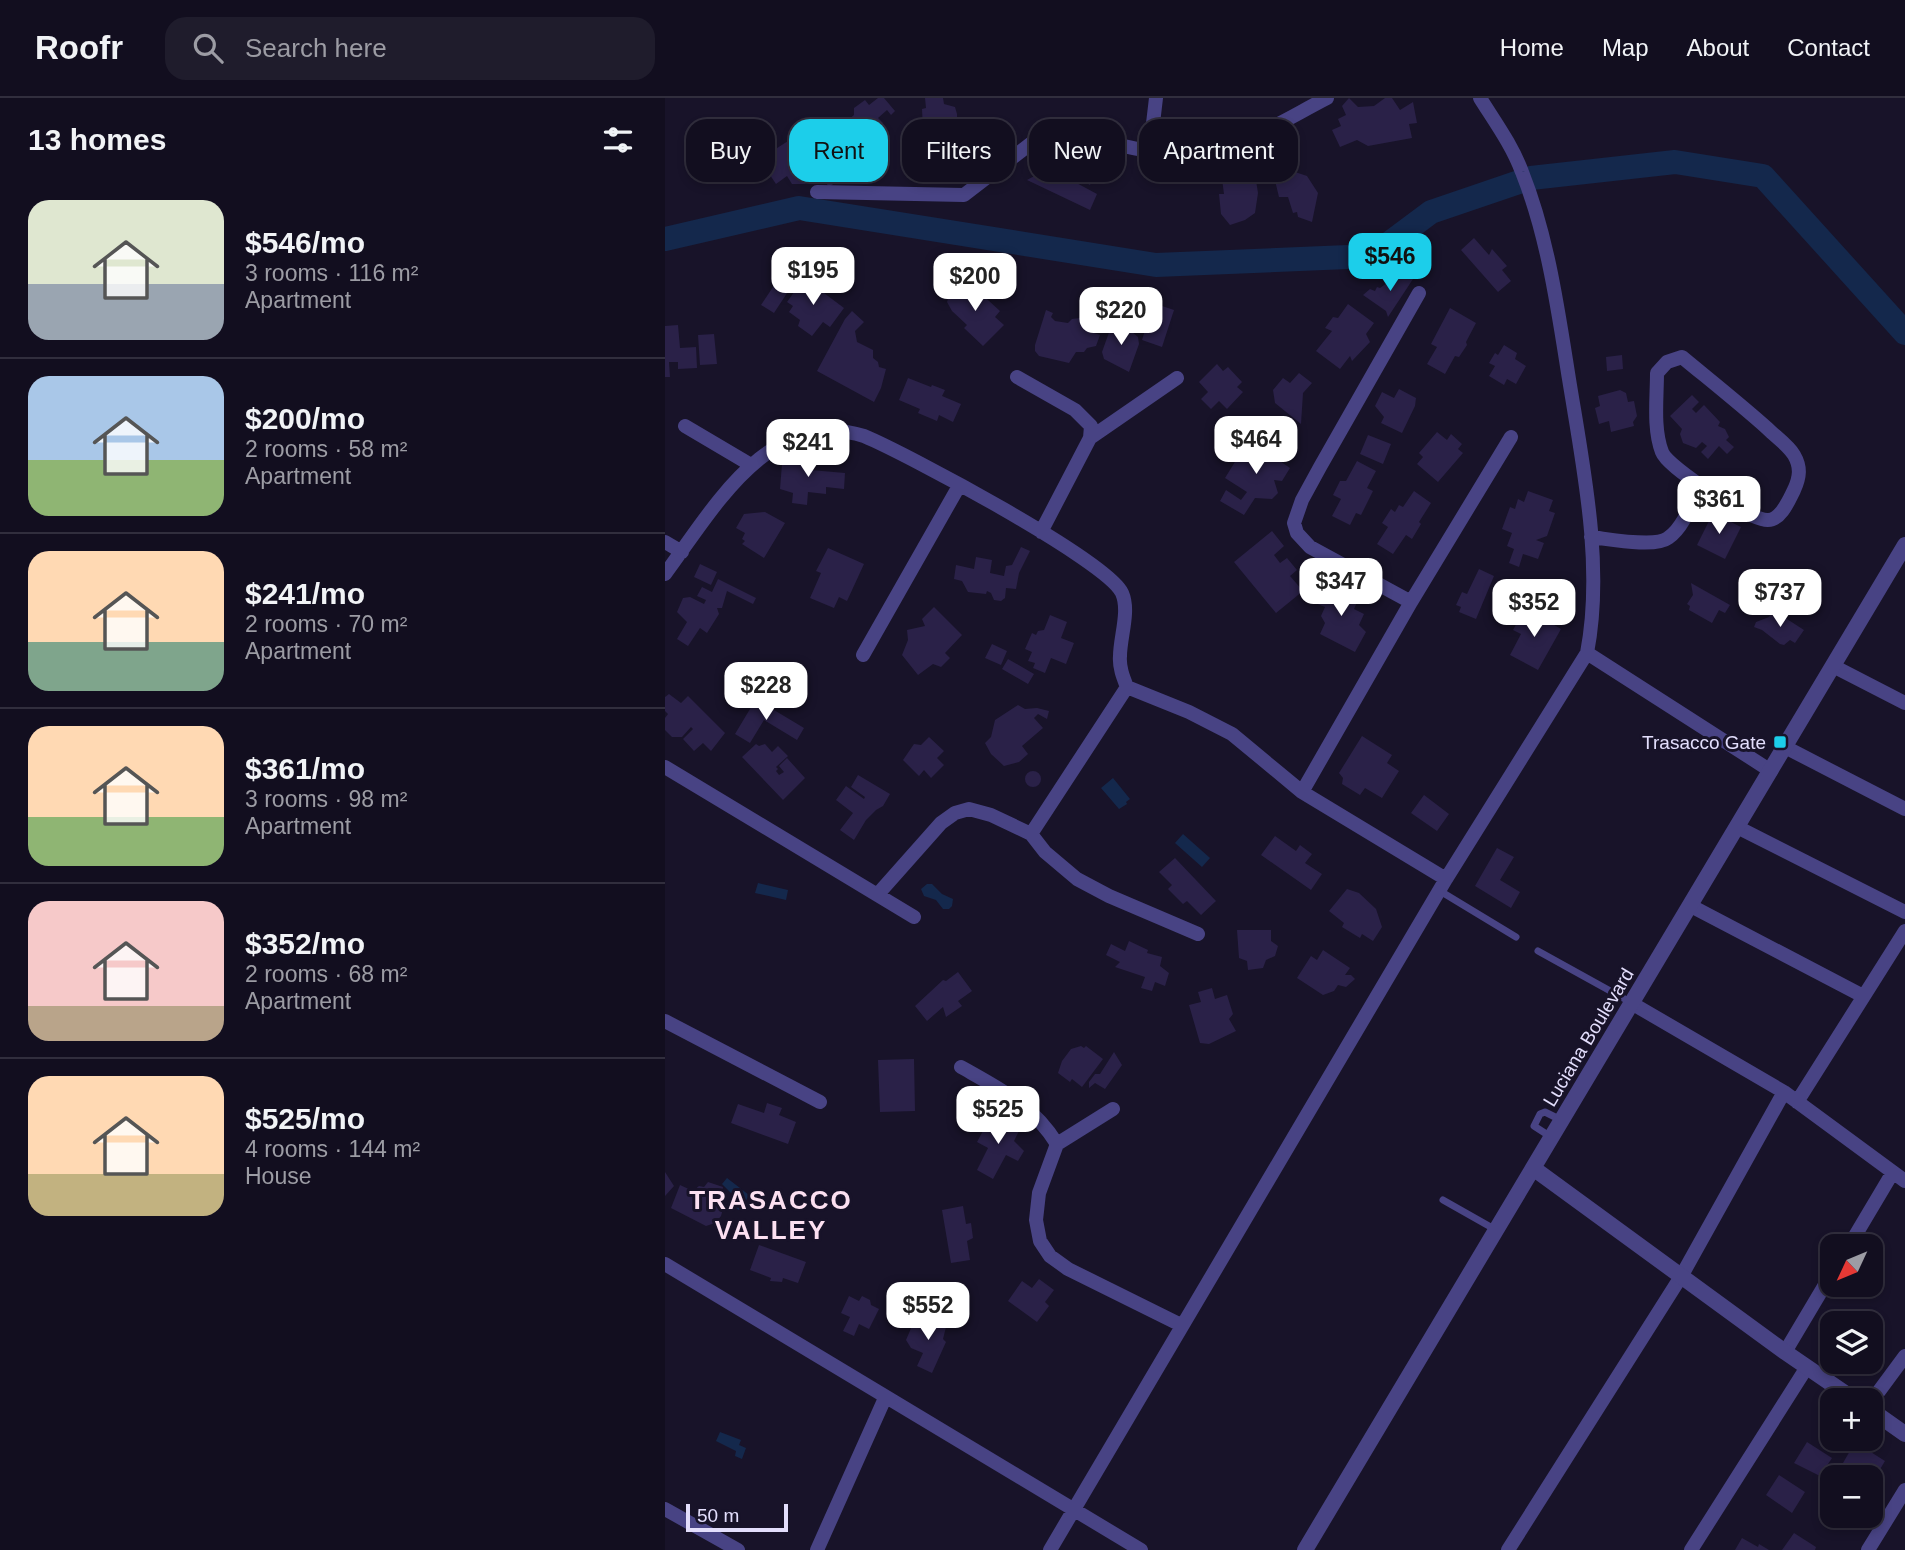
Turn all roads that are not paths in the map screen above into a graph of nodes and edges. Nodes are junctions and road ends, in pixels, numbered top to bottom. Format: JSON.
{"nodes":[{"id":1,"x":1156,"y":98,"type":"edge"},
{"id":2,"x":1327,"y":98,"type":"edge"},
{"id":3,"x":1480,"y":98,"type":"edge"},
{"id":4,"x":1154,"y":119,"type":"edge"},
{"id":5,"x":1287,"y":119,"type":"edge"},
{"id":6,"x":1139,"y":147,"type":"edge"},
{"id":7,"x":817,"y":192,"type":"dead end"},
{"id":8,"x":1419,"y":293,"type":"dead end"},
{"id":9,"x":1017,"y":377,"type":"dead end"},
{"id":10,"x":1177,"y":378,"type":"dead end"},
{"id":11,"x":685,"y":426,"type":"dead end"},
{"id":12,"x":1511,"y":437,"type":"dead end"},
{"id":13,"x":1090,"y":438,"type":"junction"},
{"id":14,"x":751,"y":465,"type":"junction"},
{"id":15,"x":1700,"y":485,"type":"junction"},
{"id":16,"x":959,"y":486,"type":"junction"},
{"id":17,"x":1041,"y":531,"type":"junction"},
{"id":18,"x":1591,"y":537,"type":"junction"},
{"id":19,"x":665,"y":542,"type":"edge"},
{"id":20,"x":1903,"y":551,"type":"edge"},
{"id":21,"x":682,"y":552,"type":"junction"},
{"id":22,"x":665,"y":575,"type":"edge"},
{"id":23,"x":1411,"y":602,"type":"junction"},
{"id":24,"x":1587,"y":653,"type":"junction"},
{"id":25,"x":863,"y":655,"type":"dead end"},
{"id":26,"x":1833,"y":666,"type":"junction"},
{"id":27,"x":1127,"y":687,"type":"junction"},
{"id":28,"x":1905,"y":703,"type":"edge"},
{"id":29,"x":1785,"y":747,"type":"junction"},
{"id":30,"x":665,"y":767,"type":"edge"},
{"id":31,"x":1771,"y":771,"type":"junction"},
{"id":32,"x":1302,"y":792,"type":"junction"},
{"id":33,"x":1905,"y":809,"type":"edge"},
{"id":34,"x":1737,"y":827,"type":"junction"},
{"id":35,"x":1031,"y":834,"type":"junction"},
{"id":36,"x":1443,"y":884,"type":"junction"},
{"id":37,"x":878,"y":894,"type":"junction"},
{"id":38,"x":1691,"y":906,"type":"junction"},
{"id":39,"x":1905,"y":912,"type":"edge"},
{"id":40,"x":914,"y":917,"type":"dead end"},
{"id":41,"x":1905,"y":931,"type":"edge"},
{"id":42,"x":1198,"y":934,"type":"dead end"},
{"id":43,"x":1516,"y":937,"type":"dead end"},
{"id":44,"x":1892,"y":950,"type":"junction"},
{"id":45,"x":1538,"y":951,"type":"dead end"},
{"id":46,"x":1905,"y":960,"type":"edge"},
{"id":47,"x":1863,"y":996,"type":"junction"},
{"id":48,"x":1633,"y":1004,"type":"junction"},
{"id":49,"x":665,"y":1021,"type":"edge"},
{"id":50,"x":961,"y":1067,"type":"dead end"},
{"id":51,"x":1784,"y":1092,"type":"junction"},
{"id":52,"x":820,"y":1102,"type":"dead end"},
{"id":53,"x":1797,"y":1102,"type":"junction"},
{"id":54,"x":1113,"y":1109,"type":"dead end"},
{"id":55,"x":1057,"y":1144,"type":"junction"},
{"id":56,"x":1533,"y":1168,"type":"junction"},
{"id":57,"x":1899,"y":1177,"type":"edge"},
{"id":58,"x":1443,"y":1200,"type":"dead end"},
{"id":59,"x":1496,"y":1230,"type":"junction"},
{"id":60,"x":1858,"y":1234,"type":"edge"},
{"id":61,"x":665,"y":1264,"type":"edge"},
{"id":62,"x":1682,"y":1275,"type":"junction"},
{"id":63,"x":1820,"y":1293,"type":"edge"},
{"id":64,"x":1181,"y":1325,"type":"junction"},
{"id":65,"x":1785,"y":1352,"type":"junction"},
{"id":66,"x":1905,"y":1356,"type":"edge"},
{"id":67,"x":1807,"y":1367,"type":"junction"},
{"id":68,"x":1838,"y":1388,"type":"edge"},
{"id":69,"x":1881,"y":1388,"type":"edge"},
{"id":70,"x":885,"y":1398,"type":"junction"},
{"id":71,"x":1883,"y":1418,"type":"edge"},
{"id":72,"x":1905,"y":1434,"type":"edge"},
{"id":73,"x":1905,"y":1490,"type":"edge"},
{"id":74,"x":665,"y":1509,"type":"edge"},
{"id":75,"x":1073,"y":1509,"type":"junction"},
{"id":76,"x":738,"y":1550,"type":"edge"},
{"id":77,"x":817,"y":1550,"type":"edge"},
{"id":78,"x":1050,"y":1550,"type":"edge"},
{"id":79,"x":1141,"y":1550,"type":"edge"},
{"id":80,"x":1305,"y":1550,"type":"edge"},
{"id":81,"x":1508,"y":1550,"type":"edge"},
{"id":82,"x":1691,"y":1550,"type":"edge"},
{"id":83,"x":1868,"y":1550,"type":"edge"}],
"edges":[{"from":1,"to":4,"type":"street"},
{"from":2,"to":5,"type":"street"},
{"from":3,"to":18,"type":"street"},
{"from":6,"to":7,"type":"street"},
{"from":8,"to":23,"type":"street"},
{"from":9,"to":13,"type":"street"},
{"from":10,"to":13,"type":"street"},
{"from":11,"to":14,"type":"street"},
{"from":12,"to":23,"type":"street"},
{"from":13,"to":17,"type":"street"},
{"from":14,"to":16,"type":"street"},
{"from":14,"to":21,"type":"street"},
{"from":15,"to":15,"type":"street"},
{"from":15,"to":18,"type":"street"},
{"from":16,"to":17,"type":"street"},
{"from":16,"to":25,"type":"street"},
{"from":17,"to":27,"type":"street"},
{"from":18,"to":24,"type":"street"},
{"from":19,"to":21,"type":"street"},
{"from":20,"to":26,"type":"street","name":"Luciana Boulevard"},
{"from":21,"to":22,"type":"street"},
{"from":23,"to":32,"type":"street"},
{"from":24,"to":31,"type":"street"},
{"from":24,"to":36,"type":"street"},
{"from":26,"to":28,"type":"street"},
{"from":26,"to":29,"type":"street","name":"Luciana Boulevard"},
{"from":27,"to":32,"type":"street"},
{"from":27,"to":35,"type":"street"},
{"from":29,"to":31,"type":"street","name":"Luciana Boulevard"},
{"from":29,"to":33,"type":"street"},
{"from":30,"to":37,"type":"street"},
{"from":31,"to":34,"type":"street","name":"Luciana Boulevard"},
{"from":32,"to":36,"type":"street"},
{"from":34,"to":38,"type":"street","name":"Luciana Boulevard"},
{"from":34,"to":39,"type":"street"},
{"from":35,"to":37,"type":"street"},
{"from":35,"to":42,"type":"street"},
{"from":36,"to":43,"type":"lane"},
{"from":36,"to":64,"type":"street"},
{"from":37,"to":40,"type":"street"},
{"from":38,"to":47,"type":"street"},
{"from":38,"to":48,"type":"street","name":"Luciana Boulevard"},
{"from":41,"to":44,"type":"street"},
{"from":44,"to":46,"type":"street"},
{"from":44,"to":47,"type":"street"},
{"from":45,"to":48,"type":"lane"},
{"from":47,"to":53,"type":"street"},
{"from":48,"to":51,"type":"street"},
{"from":48,"to":56,"type":"street","name":"Luciana Boulevard"},
{"from":49,"to":52,"type":"street"},
{"from":50,"to":55,"type":"street"},
{"from":51,"to":53,"type":"street"},
{"from":51,"to":62,"type":"street"},
{"from":53,"to":57,"type":"street"},
{"from":54,"to":55,"type":"street"},
{"from":55,"to":64,"type":"street"},
{"from":56,"to":59,"type":"street","name":"Luciana Boulevard"},
{"from":56,"to":62,"type":"street"},
{"from":57,"to":60,"type":"street"},
{"from":58,"to":59,"type":"lane"},
{"from":59,"to":80,"type":"street","name":"Luciana Boulevard"},
{"from":61,"to":70,"type":"street"},
{"from":62,"to":65,"type":"street"},
{"from":62,"to":81,"type":"street"},
{"from":63,"to":65,"type":"street"},
{"from":64,"to":75,"type":"street"},
{"from":65,"to":67,"type":"street"},
{"from":66,"to":69,"type":"street"},
{"from":67,"to":68,"type":"street"},
{"from":67,"to":82,"type":"street"},
{"from":70,"to":75,"type":"street"},
{"from":70,"to":77,"type":"street"},
{"from":71,"to":72,"type":"street"},
{"from":73,"to":83,"type":"street"},
{"from":74,"to":76,"type":"street"},
{"from":75,"to":78,"type":"street"},
{"from":75,"to":79,"type":"street"}]}
